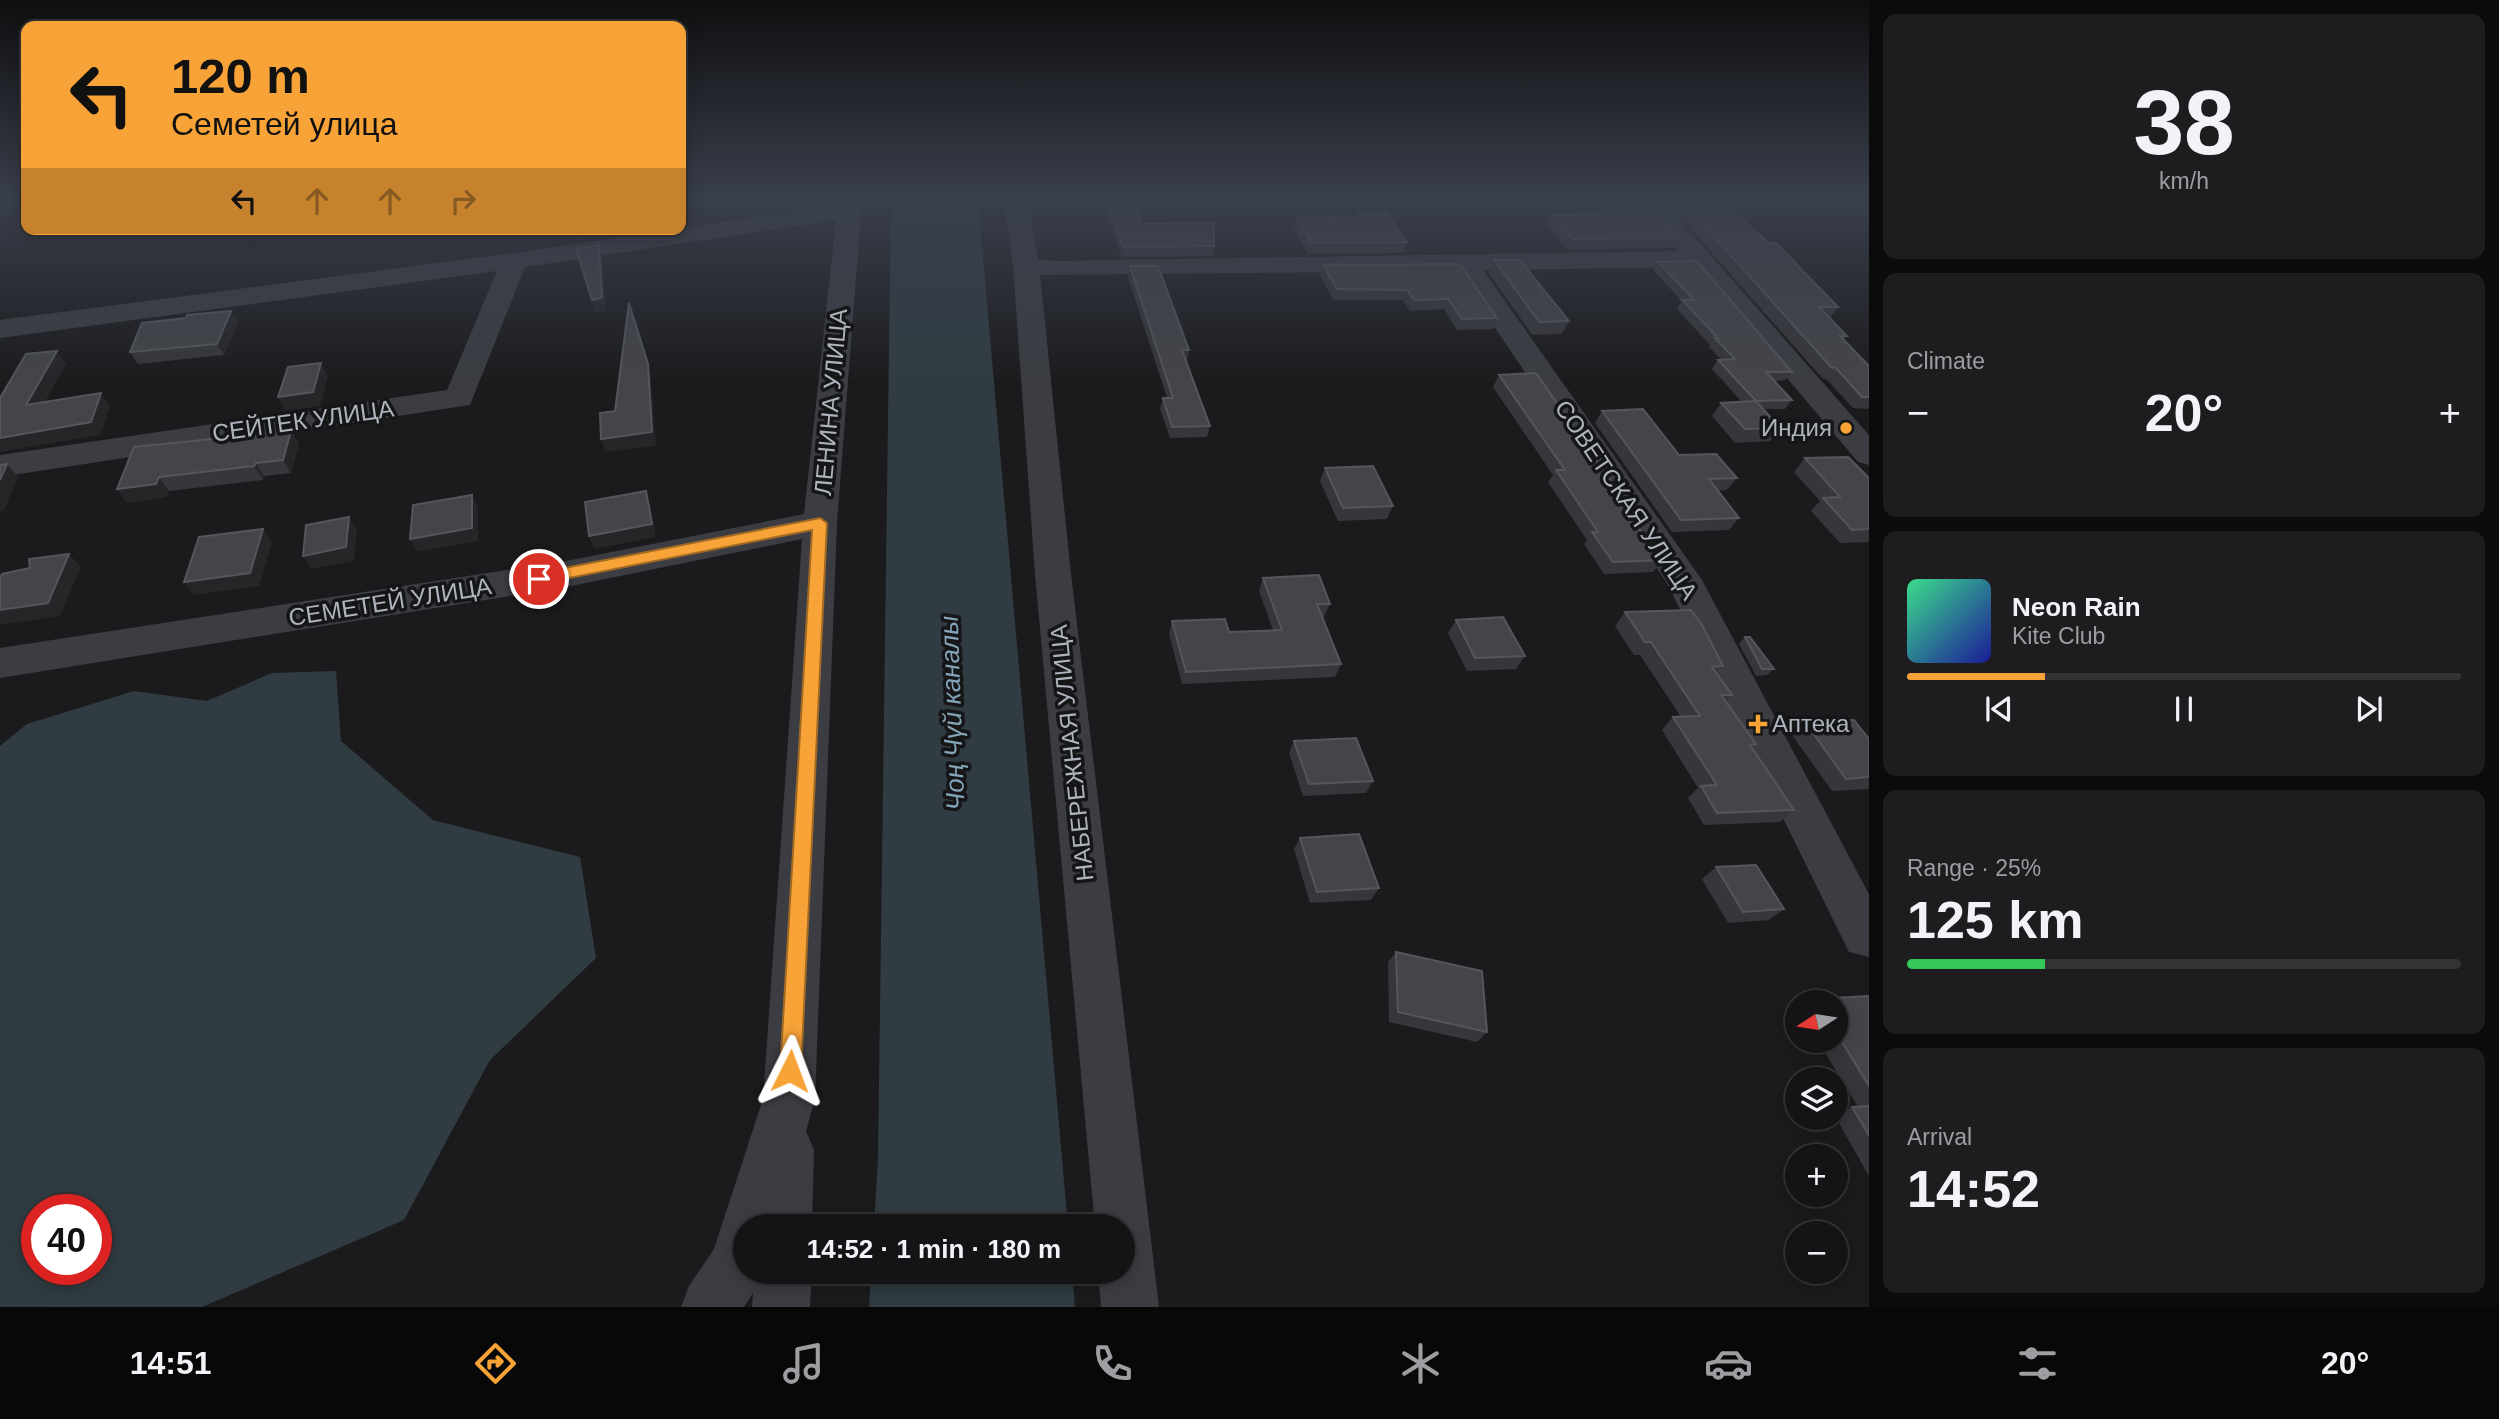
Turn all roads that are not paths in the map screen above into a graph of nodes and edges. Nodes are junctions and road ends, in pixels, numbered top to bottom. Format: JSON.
{"nodes":[{"id":1,"x":514,"y":261,"type":"joint"},
{"id":2,"x":845,"y":261,"type":"edge"},
{"id":3,"x":1025,"y":261,"type":"edge"},
{"id":4,"x":1543,"y":261,"type":"edge"},
{"id":5,"x":1702,"y":261,"type":"edge"},
{"id":6,"x":1464,"y":262,"type":"junction"},
{"id":7,"x":1026,"y":266,"type":"junction"},
{"id":8,"x":0,"y":329,"type":"edge"},
{"id":9,"x":1869,"y":455,"type":"edge"},
{"id":10,"x":0,"y":466,"type":"edge"},
{"id":11,"x":820,"y":523,"type":"junction"},
{"id":12,"x":0,"y":663,"type":"edge"},
{"id":13,"x":1866,"y":936,"type":"dead end"},
{"id":14,"x":789,"y":1099,"type":"junction"},
{"id":15,"x":753,"y":1214,"type":"edge"},
{"id":16,"x":785,"y":1214,"type":"edge"},
{"id":17,"x":733,"y":1271,"type":"edge"},
{"id":18,"x":783,"y":1284,"type":"edge"},
{"id":19,"x":710,"y":1307,"type":"edge"},
{"id":20,"x":782,"y":1307,"type":"edge"},
{"id":21,"x":1130,"y":1307,"type":"edge"}],
"edges":[{"from":1,"to":8,"type":"street"},
{"from":1,"to":10,"type":"street","name":"СЕЙТЕК УЛИЦА"},
{"from":2,"to":11,"type":"street","name":"ЛЕНИНА УЛИЦА"},
{"from":3,"to":7,"type":"street","name":"НАБЕРЕЖНАЯ УЛИЦА"},
{"from":4,"to":6,"type":"street"},
{"from":5,"to":9,"type":"street"},
{"from":6,"to":7,"type":"street"},
{"from":6,"to":13,"type":"street","name":"СОВЕТСКАЯ УЛИЦА"},
{"from":7,"to":21,"type":"street","name":"НАБЕРЕЖНАЯ УЛИЦА"},
{"from":11,"to":12,"type":"street","name":"СЕМЕТЕЙ УЛИЦА"},
{"from":11,"to":14,"type":"street","name":"ЛЕНИНА УЛИЦА"},
{"from":14,"to":15,"type":"street","name":"ЛЕНИНА УЛИЦА"},
{"from":14,"to":16,"type":"street"},
{"from":17,"to":19,"type":"street"},
{"from":18,"to":20,"type":"street"}]}
